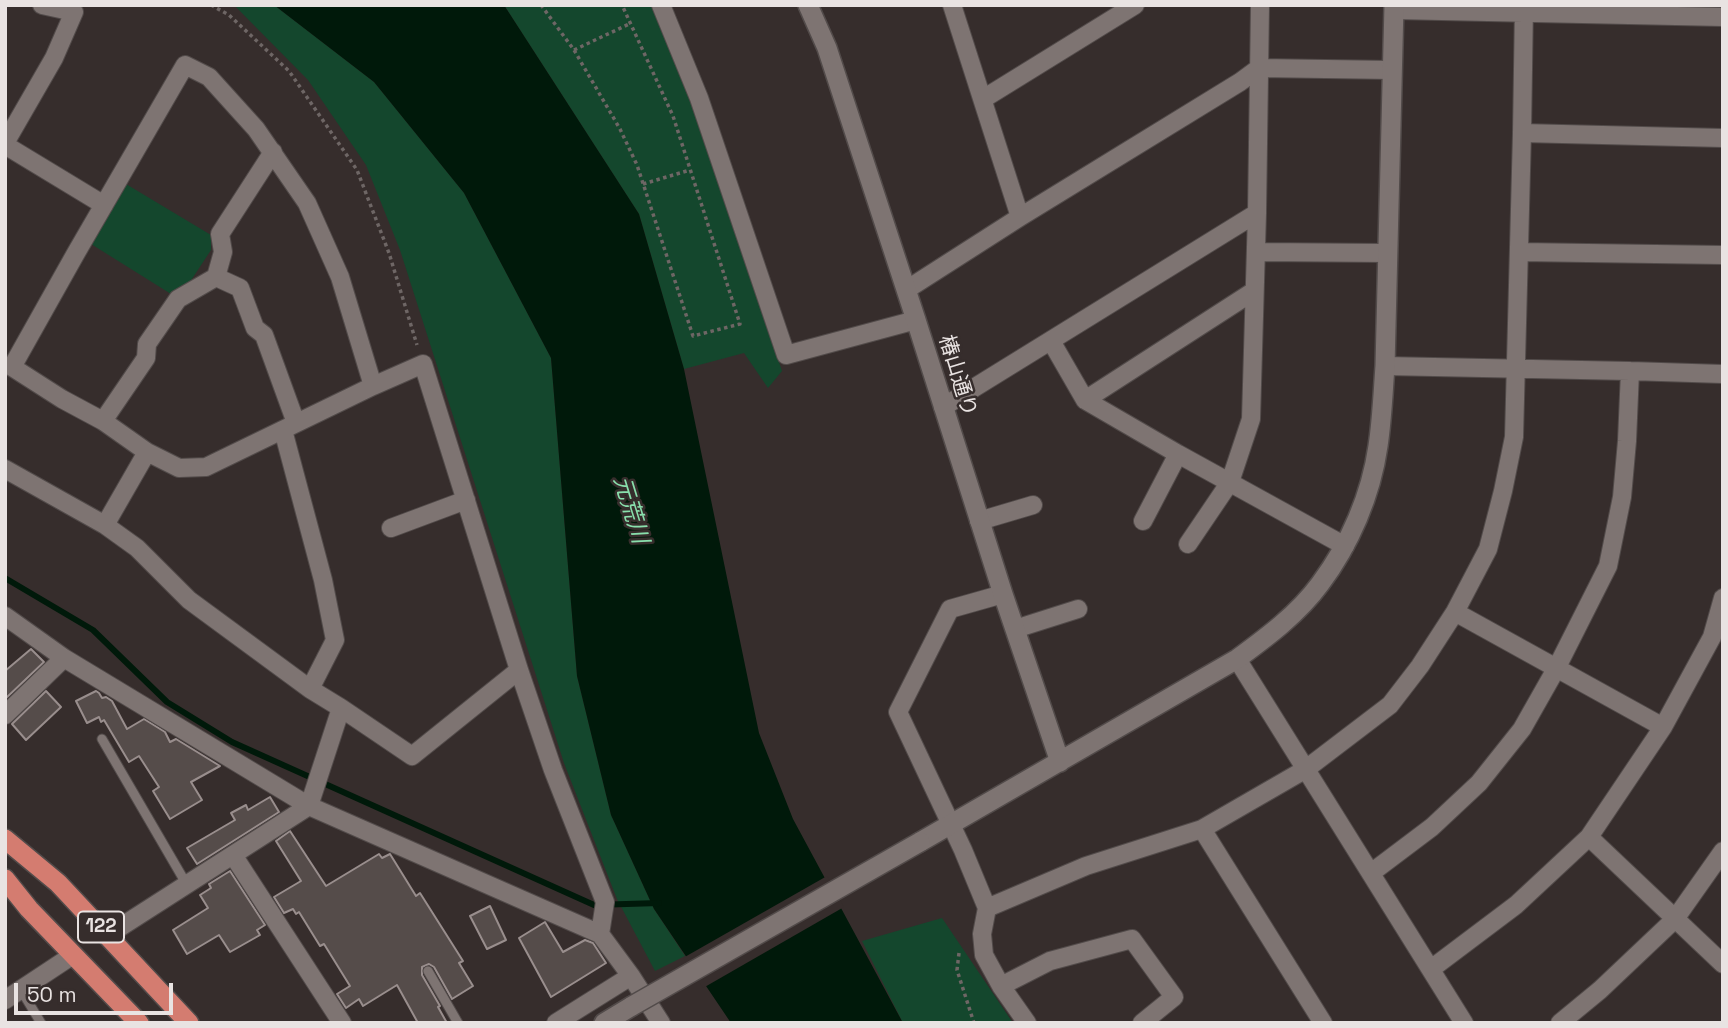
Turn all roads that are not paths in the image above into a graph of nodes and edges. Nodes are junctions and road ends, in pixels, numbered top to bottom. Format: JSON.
{"nodes":[{"id":1,"x":42,"y":5,"type":"edge"},
{"id":2,"x":661,"y":5,"type":"edge"},
{"id":3,"x":808,"y":5,"type":"edge"},
{"id":4,"x":952,"y":5,"type":"edge"},
{"id":5,"x":1135,"y":5,"type":"edge"},
{"id":6,"x":1259,"y":5,"type":"edge"},
{"id":7,"x":1394,"y":8,"type":"edge"},
{"id":8,"x":1524,"y":9,"type":"edge"},
{"id":9,"x":1723,"y":17,"type":"edge"},
{"id":10,"x":1259,"y":68,"type":"junction"},
{"id":11,"x":1392,"y":70,"type":"junction"},
{"id":12,"x":984,"y":99,"type":"junction"},
{"id":13,"x":1522,"y":133,"type":"junction"},
{"id":14,"x":1723,"y":138,"type":"edge"},
{"id":15,"x":5,"y":144,"type":"edge"},
{"id":16,"x":273,"y":152,"type":"junction"},
{"id":17,"x":104,"y":205,"type":"junction"},
{"id":18,"x":1257,"y":213,"type":"junction"},
{"id":19,"x":1020,"y":217,"type":"junction"},
{"id":20,"x":1256,"y":252,"type":"junction"},
{"id":21,"x":1520,"y":252,"type":"junction"},
{"id":22,"x":1388,"y":253,"type":"junction"},
{"id":23,"x":1723,"y":255,"type":"edge"},
{"id":24,"x":216,"y":277,"type":"junction"},
{"id":25,"x":906,"y":290,"type":"junction"},
{"id":26,"x":1254,"y":291,"type":"junction"},
{"id":27,"x":916,"y":320,"type":"junction"},
{"id":28,"x":1051,"y":341,"type":"junction"},
{"id":29,"x":1385,"y":366,"type":"junction"},
{"id":30,"x":1517,"y":368,"type":"junction"},
{"id":31,"x":1630,"y":370,"type":"junction"},
{"id":32,"x":1723,"y":374,"type":"edge"},
{"id":33,"x":373,"y":386,"type":"junction"},
{"id":34,"x":1085,"y":400,"type":"junction"},
{"id":35,"x":943,"y":407,"type":"junction"},
{"id":36,"x":103,"y":421,"type":"junction"},
{"id":37,"x":290,"y":427,"type":"junction"},
{"id":38,"x":148,"y":452,"type":"junction"},
{"id":39,"x":1178,"y":454,"type":"junction"},
{"id":40,"x":5,"y":469,"type":"edge"},
{"id":41,"x":1230,"y":482,"type":"junction"},
{"id":42,"x":466,"y":500,"type":"junction"},
{"id":43,"x":1033,"y":505,"type":"dead end"},
{"id":44,"x":979,"y":521,"type":"junction"},
{"id":45,"x":1143,"y":521,"type":"dead end"},
{"id":46,"x":105,"y":525,"type":"junction"},
{"id":47,"x":391,"y":528,"type":"dead end"},
{"id":48,"x":1188,"y":544,"type":"dead end"},
{"id":49,"x":1345,"y":546,"type":"junction"},
{"id":50,"x":1003,"y":594,"type":"junction"},
{"id":51,"x":1723,"y":598,"type":"edge"},
{"id":52,"x":1079,"y":609,"type":"dead end"},
{"id":53,"x":1455,"y":612,"type":"junction"},
{"id":54,"x":5,"y":616,"type":"edge"},
{"id":55,"x":1015,"y":629,"type":"junction"},
{"id":56,"x":1718,"y":639,"type":"edge"},
{"id":57,"x":64,"y":658,"type":"junction"},
{"id":58,"x":1237,"y":659,"type":"junction"},
{"id":59,"x":1556,"y":669,"type":"junction"},
{"id":60,"x":519,"y":670,"type":"junction"},
{"id":61,"x":310,"y":689,"type":"junction"},
{"id":62,"x":341,"y":708,"type":"junction"},
{"id":63,"x":5,"y":715,"type":"edge"},
{"id":64,"x":1663,"y":727,"type":"junction"},
{"id":65,"x":102,"y":739,"type":"dead end"},
{"id":66,"x":1060,"y":762,"type":"junction"},
{"id":67,"x":1306,"y":769,"type":"junction"},
{"id":68,"x":309,"y":806,"type":"junction"},
{"id":69,"x":5,"y":824,"type":"edge"},
{"id":70,"x":951,"y":824,"type":"junction"},
{"id":71,"x":1202,"y":829,"type":"junction"},
{"id":72,"x":1589,"y":837,"type":"junction"},
{"id":73,"x":5,"y":839,"type":"edge"},
{"id":74,"x":1723,"y":851,"type":"edge"},
{"id":75,"x":233,"y":855,"type":"junction"},
{"id":76,"x":1371,"y":873,"type":"junction"},
{"id":77,"x":5,"y":879,"type":"edge"},
{"id":78,"x":58,"y":883,"type":"junction"},
{"id":79,"x":187,"y":885,"type":"junction"},
{"id":80,"x":5,"y":886,"type":"edge"},
{"id":81,"x":988,"y":908,"type":"junction"},
{"id":82,"x":29,"y":909,"type":"junction"},
{"id":83,"x":1675,"y":919,"type":"junction"},
{"id":84,"x":600,"y":934,"type":"junction"},
{"id":85,"x":108,"y":935,"type":"junction"},
{"id":86,"x":73,"y":956,"type":"junction"},
{"id":87,"x":1723,"y":964,"type":"edge"},
{"id":88,"x":1431,"y":969,"type":"junction"},
{"id":89,"x":428,"y":971,"type":"dead end"},
{"id":90,"x":631,"y":976,"type":"junction"},
{"id":91,"x":1001,"y":986,"type":"junction"},
{"id":92,"x":21,"y":990,"type":"junction"},
{"id":93,"x":5,"y":1000,"type":"edge"},
{"id":94,"x":41,"y":1023,"type":"edge"},
{"id":95,"x":139,"y":1023,"type":"edge"},
{"id":96,"x":189,"y":1023,"type":"edge"},
{"id":97,"x":342,"y":1023,"type":"edge"},
{"id":98,"x":458,"y":1023,"type":"edge"},
{"id":99,"x":556,"y":1023,"type":"edge"},
{"id":100,"x":604,"y":1023,"type":"edge"},
{"id":101,"x":661,"y":1023,"type":"edge"},
{"id":102,"x":1027,"y":1023,"type":"edge"},
{"id":103,"x":1142,"y":1023,"type":"edge"},
{"id":104,"x":1323,"y":1023,"type":"edge"},
{"id":105,"x":1464,"y":1023,"type":"edge"},
{"id":106,"x":1560,"y":1023,"type":"edge"}],
"edges":[{"from":1,"to":15,"type":"street"},
{"from":2,"to":27,"type":"street"},
{"from":3,"to":25,"type":"street","name":"椿山通り"},
{"from":4,"to":12,"type":"street"},
{"from":5,"to":12,"type":"street"},
{"from":6,"to":10,"type":"street"},
{"from":7,"to":8,"type":"street"},
{"from":7,"to":11,"type":"street"},
{"from":8,"to":9,"type":"street"},
{"from":8,"to":13,"type":"street"},
{"from":10,"to":11,"type":"street"},
{"from":10,"to":18,"type":"street"},
{"from":10,"to":19,"type":"street"},
{"from":11,"to":22,"type":"street"},
{"from":12,"to":19,"type":"street"},
{"from":13,"to":14,"type":"street"},
{"from":13,"to":21,"type":"street"},
{"from":15,"to":17,"type":"street"},
{"from":16,"to":17,"type":"street"},
{"from":16,"to":24,"type":"street"},
{"from":16,"to":33,"type":"street"},
{"from":17,"to":36,"type":"street"},
{"from":18,"to":20,"type":"street"},
{"from":18,"to":28,"type":"street"},
{"from":19,"to":25,"type":"street"},
{"from":20,"to":22,"type":"street"},
{"from":20,"to":26,"type":"street"},
{"from":21,"to":23,"type":"street"},
{"from":21,"to":30,"type":"street"},
{"from":22,"to":29,"type":"street"},
{"from":24,"to":36,"type":"street"},
{"from":24,"to":37,"type":"street"},
{"from":25,"to":27,"type":"street","name":"椿山通り"},
{"from":26,"to":34,"type":"street"},
{"from":26,"to":41,"type":"street"},
{"from":27,"to":35,"type":"street","name":"椿山通り"},
{"from":28,"to":34,"type":"street"},
{"from":28,"to":35,"type":"street"},
{"from":29,"to":30,"type":"street"},
{"from":29,"to":49,"type":"street"},
{"from":30,"to":31,"type":"street"},
{"from":30,"to":53,"type":"street"},
{"from":31,"to":32,"type":"street"},
{"from":31,"to":59,"type":"street"},
{"from":33,"to":37,"type":"street"},
{"from":33,"to":42,"type":"street"},
{"from":34,"to":39,"type":"street"},
{"from":35,"to":44,"type":"street","name":"椿山通り"},
{"from":36,"to":38,"type":"street"},
{"from":37,"to":38,"type":"street"},
{"from":37,"to":61,"type":"street"},
{"from":38,"to":46,"type":"street"},
{"from":39,"to":41,"type":"street"},
{"from":39,"to":45,"type":"street"},
{"from":40,"to":46,"type":"street"},
{"from":41,"to":48,"type":"street"},
{"from":41,"to":49,"type":"street"},
{"from":42,"to":47,"type":"street"},
{"from":42,"to":60,"type":"street"},
{"from":43,"to":44,"type":"street"},
{"from":44,"to":50,"type":"street","name":"椿山通り"},
{"from":46,"to":61,"type":"street"},
{"from":49,"to":58,"type":"street"},
{"from":50,"to":55,"type":"street","name":"椿山通り"},
{"from":50,"to":70,"type":"street"},
{"from":51,"to":56,"type":"street"},
{"from":52,"to":55,"type":"street"},
{"from":53,"to":59,"type":"street"},
{"from":53,"to":67,"type":"street"},
{"from":54,"to":57,"type":"street"},
{"from":55,"to":66,"type":"street","name":"椿山通り"},
{"from":56,"to":64,"type":"street"},
{"from":57,"to":63,"type":"street"},
{"from":57,"to":68,"type":"street"},
{"from":58,"to":66,"type":"street"},
{"from":58,"to":67,"type":"street"},
{"from":59,"to":64,"type":"street"},
{"from":59,"to":76,"type":"street"},
{"from":60,"to":62,"type":"street"},
{"from":60,"to":84,"type":"street"},
{"from":61,"to":62,"type":"street"},
{"from":62,"to":68,"type":"street"},
{"from":64,"to":72,"type":"street"},
{"from":65,"to":79,"type":"lane"},
{"from":66,"to":70,"type":"street"},
{"from":67,"to":71,"type":"street"},
{"from":67,"to":76,"type":"street"},
{"from":68,"to":75,"type":"street"},
{"from":68,"to":84,"type":"street"},
{"from":69,"to":78,"type":"highway","number":"122"},
{"from":70,"to":81,"type":"street"},
{"from":70,"to":100,"type":"street","bridge":true},
{"from":71,"to":81,"type":"street"},
{"from":71,"to":104,"type":"street"},
{"from":72,"to":83,"type":"street"},
{"from":72,"to":88,"type":"street"},
{"from":73,"to":78,"type":"highway","number":"122"},
{"from":74,"to":83,"type":"street"},
{"from":75,"to":79,"type":"street"},
{"from":75,"to":97,"type":"street"},
{"from":76,"to":88,"type":"street"},
{"from":77,"to":82,"type":"highway","number":"122"},
{"from":78,"to":85,"type":"highway","number":"122"},
{"from":79,"to":85,"type":"street"},
{"from":80,"to":82,"type":"highway","number":"122"},
{"from":81,"to":91,"type":"street"},
{"from":82,"to":86,"type":"highway","number":"122"},
{"from":83,"to":87,"type":"street"},
{"from":83,"to":106,"type":"street"},
{"from":84,"to":90,"type":"street"},
{"from":85,"to":96,"type":"highway","number":"122"},
{"from":86,"to":92,"type":"street"},
{"from":86,"to":95,"type":"highway","number":"122"},
{"from":88,"to":105,"type":"street"},
{"from":89,"to":98,"type":"lane"},
{"from":90,"to":99,"type":"street"},
{"from":90,"to":101,"type":"street"},
{"from":91,"to":102,"type":"street"},
{"from":91,"to":103,"type":"street"},
{"from":92,"to":93,"type":"street"},
{"from":92,"to":94,"type":"lane"}]}
